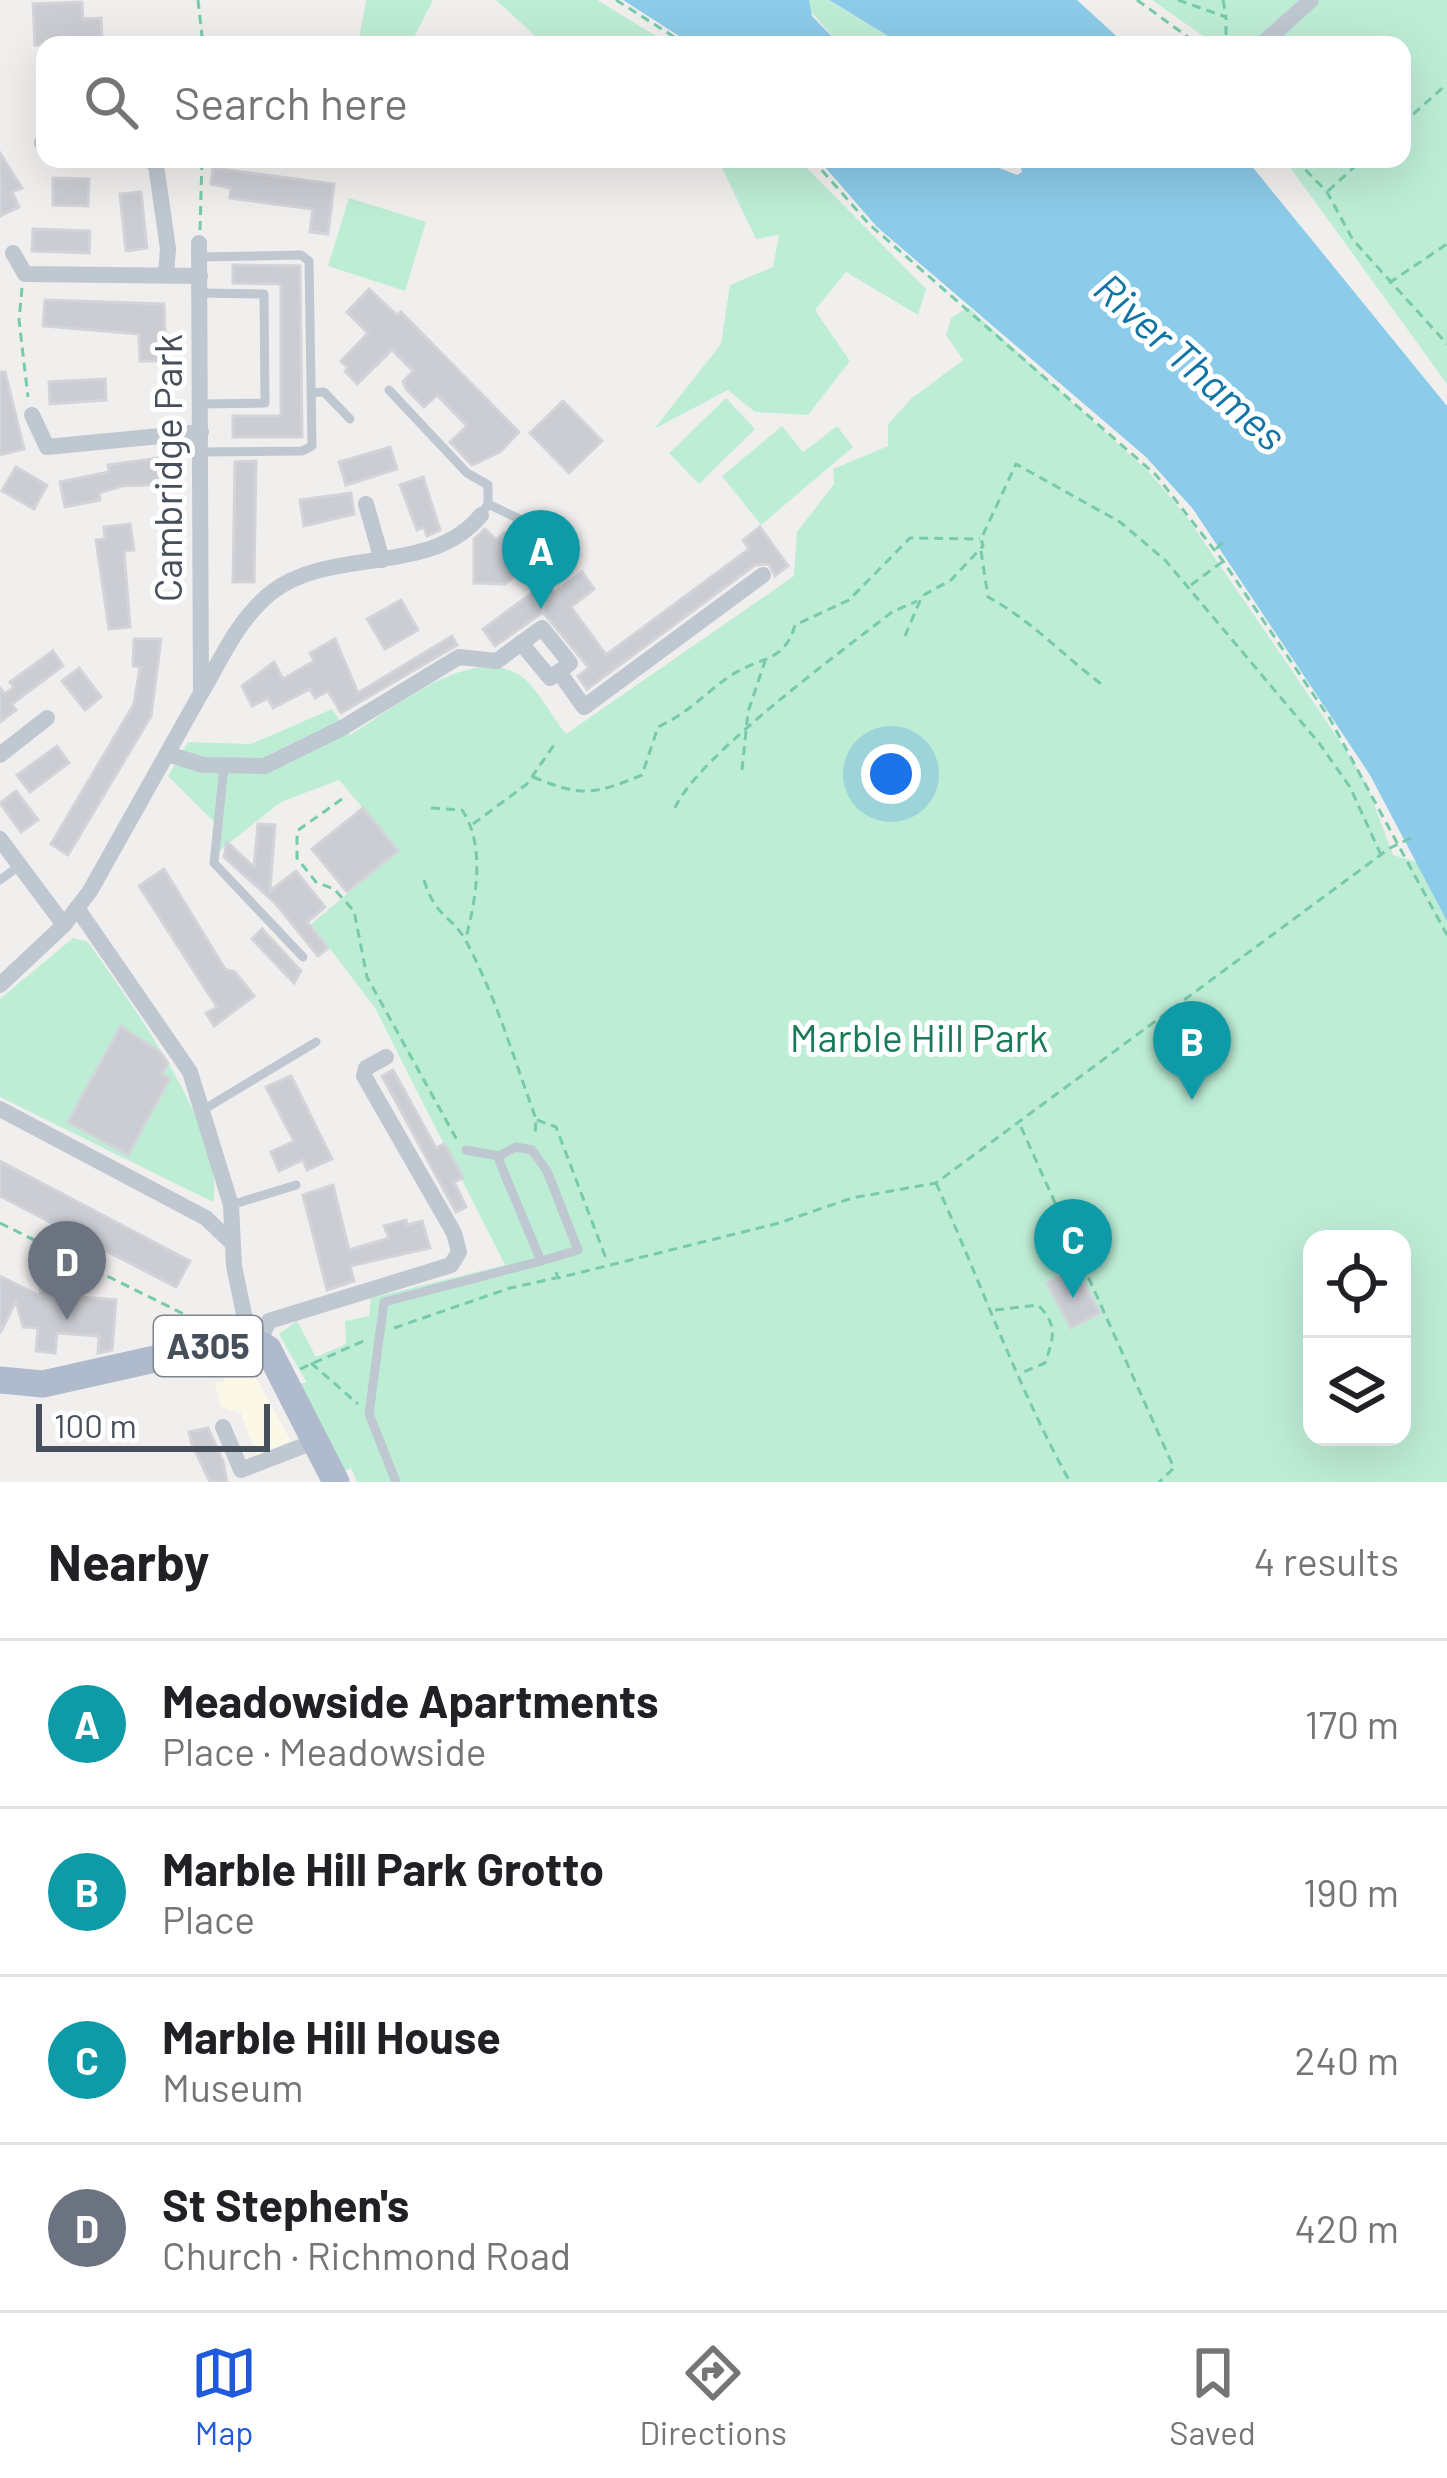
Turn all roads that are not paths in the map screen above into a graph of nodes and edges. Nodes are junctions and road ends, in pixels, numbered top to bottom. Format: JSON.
{"nodes":[{"id":1,"x":1311,"y":0,"type":"edge"},
{"id":2,"x":1271,"y":36,"type":"edge"},
{"id":3,"x":156,"y":168,"type":"edge"},
{"id":4,"x":13,"y":253,"type":"dead end"},
{"id":5,"x":200,"y":267,"type":"junction"},
{"id":6,"x":166,"y":274,"type":"junction"},
{"id":7,"x":389,"y":390,"type":"dead end"},
{"id":8,"x":311,"y":393,"type":"junction"},
{"id":9,"x":201,"y":404,"type":"junction"},
{"id":10,"x":32,"y":416,"type":"road end"},
{"id":11,"x":350,"y":419,"type":"dead end"},
{"id":12,"x":201,"y":432,"type":"junction"},
{"id":13,"x":201,"y":452,"type":"junction"},
{"id":14,"x":366,"y":504,"type":"dead end"},
{"id":15,"x":485,"y":509,"type":"junction"},
{"id":16,"x":544,"y":524,"type":"dead end"},
{"id":17,"x":382,"y":560,"type":"junction"},
{"id":18,"x":763,"y":575,"type":"dead end"},
{"id":19,"x":521,"y":644,"type":"junction"},
{"id":20,"x":559,"y":672,"type":"junction"},
{"id":21,"x":201,"y":693,"type":"junction"},
{"id":22,"x":47,"y":718,"type":"dead end"},
{"id":23,"x":0,"y":755,"type":"edge"},
{"id":24,"x":171,"y":755,"type":"junction"},
{"id":25,"x":224,"y":767,"type":"junction"},
{"id":26,"x":0,"y":839,"type":"edge"},
{"id":27,"x":19,"y":866,"type":"junction"},
{"id":28,"x":0,"y":880,"type":"edge"},
{"id":29,"x":77,"y":908,"type":"junction"},
{"id":30,"x":64,"y":926,"type":"junction"},
{"id":31,"x":303,"y":957,"type":"dead end"},
{"id":32,"x":0,"y":985,"type":"edge"},
{"id":33,"x":316,"y":1042,"type":"dead end"},
{"id":34,"x":386,"y":1057,"type":"dead end"},
{"id":35,"x":0,"y":1109,"type":"edge"},
{"id":36,"x":203,"y":1110,"type":"junction"},
{"id":37,"x":466,"y":1150,"type":"road end"},
{"id":38,"x":499,"y":1156,"type":"junction"},
{"id":39,"x":296,"y":1185,"type":"dead end"},
{"id":40,"x":231,"y":1205,"type":"junction"},
{"id":41,"x":231,"y":1242,"type":"junction"},
{"id":42,"x":546,"y":1260,"type":"junction"},
{"id":43,"x":247,"y":1340,"type":"junction"},
{"id":44,"x":0,"y":1380,"type":"edge"},
{"id":45,"x":223,"y":1427,"type":"dead end"},
{"id":46,"x":316,"y":1442,"type":"junction"},
{"id":47,"x":243,"y":1476,"type":"edge"},
{"id":48,"x":336,"y":1482,"type":"edge"},
{"id":49,"x":396,"y":1482,"type":"edge"}],
"edges":[{"from":1,"to":2,"type":"street"},
{"from":3,"to":6,"type":"street"},
{"from":4,"to":6,"type":"street"},
{"from":5,"to":6,"type":"street"},
{"from":5,"to":8,"type":"lane"},
{"from":5,"to":9,"type":"street","name":"Cambridge Park"},
{"from":5,"to":9,"type":"lane"},
{"from":7,"to":15,"type":"lane"},
{"from":8,"to":11,"type":"lane"},
{"from":8,"to":13,"type":"lane"},
{"from":9,"to":12,"type":"street","name":"Cambridge Park"},
{"from":10,"to":12,"type":"street"},
{"from":12,"to":13,"type":"street","name":"Cambridge Park"},
{"from":13,"to":21,"type":"street","name":"Cambridge Park"},
{"from":14,"to":17,"type":"street"},
{"from":15,"to":16,"type":"lane"},
{"from":15,"to":17,"type":"street","name":"Cambridge Park"},
{"from":17,"to":21,"type":"street","name":"Cambridge Park"},
{"from":18,"to":20,"type":"street"},
{"from":19,"to":20,"type":"street"},
{"from":19,"to":20,"type":"street"},
{"from":19,"to":25,"type":"street"},
{"from":21,"to":24,"type":"street","name":"Cambridge Park"},
{"from":22,"to":23,"type":"street"},
{"from":24,"to":25,"type":"street"},
{"from":24,"to":29,"type":"street","name":"Cambridge Park"},
{"from":25,"to":31,"type":"lane"},
{"from":26,"to":27,"type":"street"},
{"from":27,"to":28,"type":"lane"},
{"from":27,"to":30,"type":"street"},
{"from":29,"to":30,"type":"street","name":"Cambridge Park"},
{"from":29,"to":36,"type":"street"},
{"from":30,"to":32,"type":"street","name":"Cambridge Park"},
{"from":33,"to":36,"type":"lane"},
{"from":34,"to":43,"type":"street"},
{"from":35,"to":41,"type":"street"},
{"from":36,"to":40,"type":"street"},
{"from":37,"to":38,"type":"lane"},
{"from":38,"to":42,"type":"lane"},
{"from":38,"to":42,"type":"lane"},
{"from":39,"to":40,"type":"lane"},
{"from":40,"to":41,"type":"street"},
{"from":41,"to":43,"type":"street"},
{"from":42,"to":49,"type":"lane"},
{"from":43,"to":44,"type":"main road","number":"A305"},
{"from":43,"to":46,"type":"main road","number":"A305"},
{"from":45,"to":47,"type":"street"},
{"from":46,"to":47,"type":"street"},
{"from":46,"to":48,"type":"main road","number":"A305"}]}
